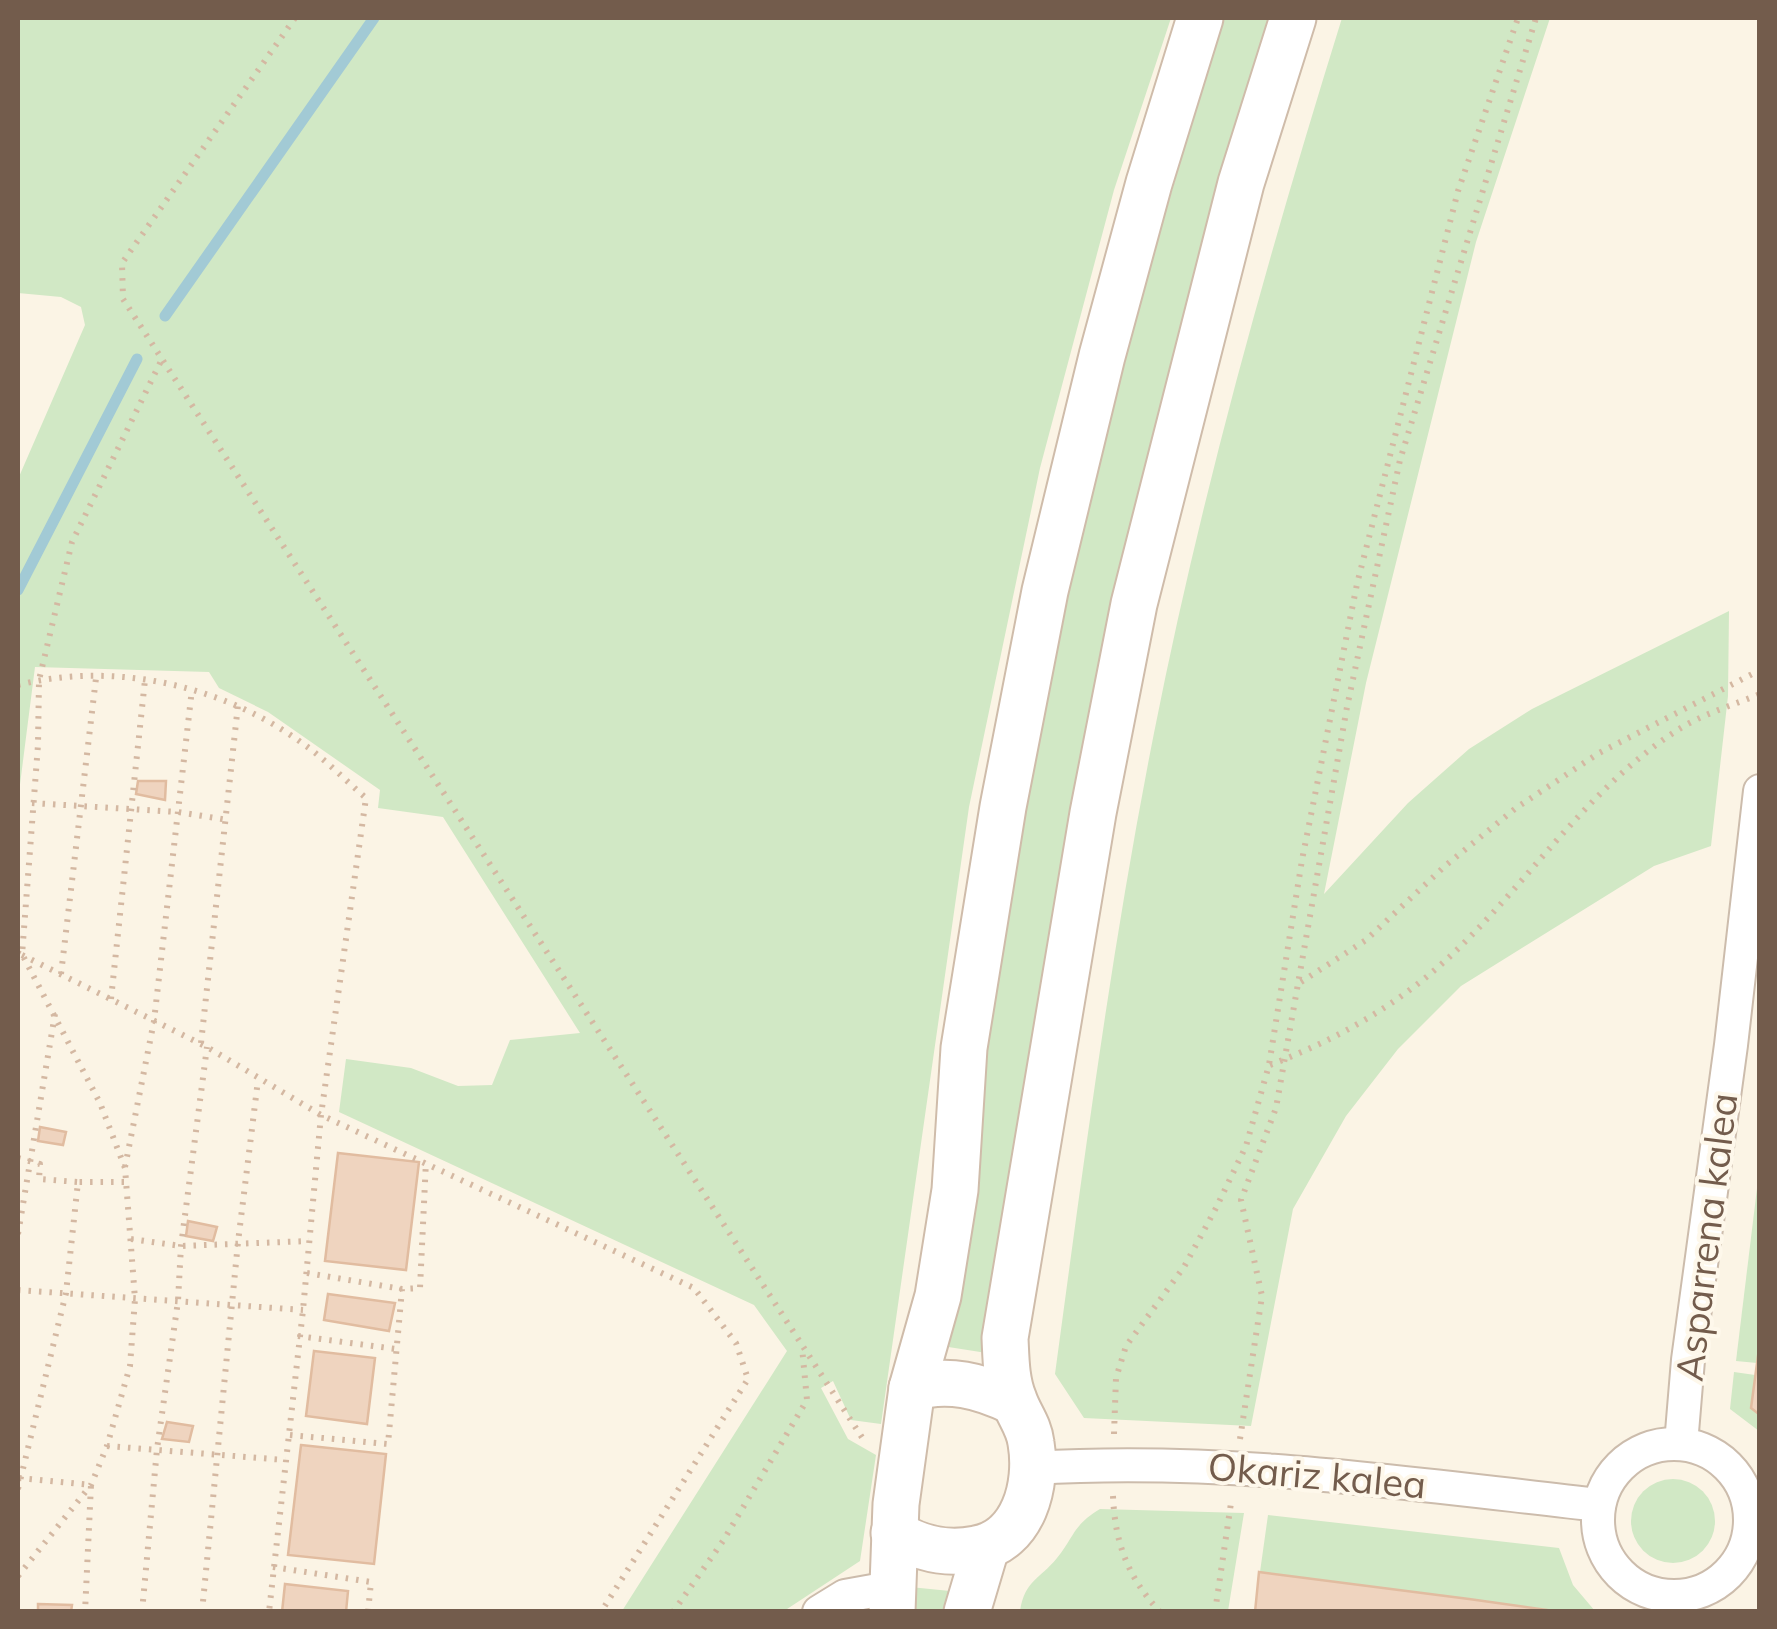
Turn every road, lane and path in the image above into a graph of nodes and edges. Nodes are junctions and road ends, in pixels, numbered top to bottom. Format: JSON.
{"nodes":[{"id":1,"x":295,"y":18,"type":"edge"},
{"id":2,"x":1200,"y":18,"type":"edge"},
{"id":3,"x":1294,"y":18,"type":"edge"},
{"id":4,"x":1518,"y":18,"type":"edge"},
{"id":5,"x":1536,"y":18,"type":"edge"},
{"id":6,"x":162,"y":359,"type":"junction"},
{"id":7,"x":1760,"y":670,"type":"edge"},
{"id":8,"x":96,"y":677,"type":"junction"},
{"id":9,"x":39,"y":680,"type":"junction"},
{"id":10,"x":145,"y":680,"type":"junction"},
{"id":11,"x":18,"y":685,"type":"edge"},
{"id":12,"x":192,"y":689,"type":"junction"},
{"id":13,"x":1760,"y":694,"type":"edge"},
{"id":14,"x":238,"y":705,"type":"junction"},
{"id":15,"x":1760,"y":791,"type":"edge"},
{"id":16,"x":32,"y":803,"type":"junction"},
{"id":17,"x":81,"y":805,"type":"junction"},
{"id":18,"x":131,"y":809,"type":"junction"},
{"id":19,"x":178,"y":812,"type":"junction"},
{"id":20,"x":228,"y":820,"type":"junction"},
{"id":21,"x":19,"y":957,"type":"edge"},
{"id":22,"x":61,"y":974,"type":"junction"},
{"id":23,"x":1300,"y":983,"type":"junction"},
{"id":24,"x":111,"y":999,"type":"junction"},
{"id":25,"x":55,"y":1013,"type":"junction"},
{"id":26,"x":154,"y":1020,"type":"junction"},
{"id":27,"x":204,"y":1045,"type":"junction"},
{"id":28,"x":1285,"y":1059,"type":"junction"},
{"id":29,"x":1269,"y":1065,"type":"junction"},
{"id":30,"x":258,"y":1080,"type":"junction"},
{"id":31,"x":321,"y":1115,"type":"junction"},
{"id":32,"x":18,"y":1158,"type":"edge"},
{"id":33,"x":28,"y":1159,"type":"junction"},
{"id":34,"x":426,"y":1161,"type":"junction"},
{"id":35,"x":125,"y":1168,"type":"junction"},
{"id":36,"x":78,"y":1182,"type":"junction"},
{"id":37,"x":124,"y":1182,"type":"junction"},
{"id":38,"x":18,"y":1234,"type":"edge"},
{"id":39,"x":130,"y":1239,"type":"junction"},
{"id":40,"x":309,"y":1240,"type":"junction"},
{"id":41,"x":238,"y":1242,"type":"junction"},
{"id":42,"x":181,"y":1246,"type":"junction"},
{"id":43,"x":307,"y":1273,"type":"junction"},
{"id":44,"x":402,"y":1289,"type":"junction"},
{"id":45,"x":18,"y":1290,"type":"edge"},
{"id":46,"x":66,"y":1294,"type":"junction"},
{"id":47,"x":134,"y":1299,"type":"junction"},
{"id":48,"x":178,"y":1301,"type":"junction"},
{"id":49,"x":233,"y":1306,"type":"junction"},
{"id":50,"x":304,"y":1310,"type":"junction"},
{"id":51,"x":298,"y":1336,"type":"junction"},
{"id":52,"x":802,"y":1344,"type":"junction"},
{"id":53,"x":396,"y":1349,"type":"junction"},
{"id":54,"x":912,"y":1388,"type":"junction"},
{"id":55,"x":1014,"y":1402,"type":"junction"},
{"id":56,"x":290,"y":1435,"type":"junction"},
{"id":57,"x":1240,"y":1440,"type":"dead end"},
{"id":58,"x":1681,"y":1444,"type":"junction"},
{"id":59,"x":107,"y":1446,"type":"junction"},
{"id":60,"x":157,"y":1449,"type":"junction"},
{"id":61,"x":218,"y":1454,"type":"junction"},
{"id":62,"x":285,"y":1460,"type":"junction"},
{"id":63,"x":902,"y":1461,"type":"junction"},
{"id":64,"x":1114,"y":1463,"type":"junction"},
{"id":65,"x":1034,"y":1468,"type":"junction"},
{"id":66,"x":20,"y":1477,"type":"edge"},
{"id":67,"x":90,"y":1485,"type":"junction"},
{"id":68,"x":18,"y":1489,"type":"edge"},
{"id":69,"x":1230,"y":1503,"type":"dead end"},
{"id":70,"x":1599,"y":1505,"type":"junction"},
{"id":71,"x":1755,"y":1527,"type":"edge"},
{"id":72,"x":894,"y":1533,"type":"junction"},
{"id":73,"x":986,"y":1548,"type":"junction"},
{"id":74,"x":273,"y":1567,"type":"junction"},
{"id":75,"x":18,"y":1576,"type":"edge"},
{"id":76,"x":894,"y":1599,"type":"edge"},
{"id":77,"x":1659,"y":1603,"type":"edge"},
{"id":78,"x":85,"y":1612,"type":"edge"},
{"id":79,"x":142,"y":1612,"type":"edge"},
{"id":80,"x":202,"y":1612,"type":"edge"},
{"id":81,"x":268,"y":1612,"type":"edge"},
{"id":82,"x":368,"y":1612,"type":"edge"},
{"id":83,"x":601,"y":1612,"type":"edge"},
{"id":84,"x":673,"y":1612,"type":"edge"},
{"id":85,"x":819,"y":1612,"type":"edge"},
{"id":86,"x":967,"y":1612,"type":"edge"},
{"id":87,"x":1160,"y":1612,"type":"edge"},
{"id":88,"x":1214,"y":1612,"type":"edge"}],
"edges":[{"from":1,"to":6,"type":"path"},
{"from":2,"to":54,"type":"main road"},
{"from":3,"to":55,"type":"main road"},
{"from":4,"to":29,"type":"path"},
{"from":5,"to":23,"type":"path"},
{"from":6,"to":9,"type":"path"},
{"from":6,"to":52,"type":"path"},
{"from":7,"to":23,"type":"path"},
{"from":8,"to":9,"type":"path"},
{"from":8,"to":10,"type":"path"},
{"from":8,"to":17,"type":"path"},
{"from":9,"to":11,"type":"path"},
{"from":9,"to":16,"type":"path"},
{"from":10,"to":12,"type":"path"},
{"from":10,"to":18,"type":"path"},
{"from":12,"to":14,"type":"path"},
{"from":12,"to":19,"type":"path"},
{"from":13,"to":28,"type":"path"},
{"from":14,"to":20,"type":"path"},
{"from":14,"to":31,"type":"path"},
{"from":15,"to":58,"type":"street","name":"Asparrena kalea"},
{"from":16,"to":17,"type":"path"},
{"from":16,"to":21,"type":"path"},
{"from":17,"to":18,"type":"path"},
{"from":17,"to":22,"type":"path"},
{"from":18,"to":19,"type":"path"},
{"from":18,"to":24,"type":"path"},
{"from":19,"to":20,"type":"path"},
{"from":19,"to":26,"type":"path"},
{"from":20,"to":27,"type":"path"},
{"from":21,"to":22,"type":"path"},
{"from":21,"to":25,"type":"path"},
{"from":22,"to":24,"type":"path"},
{"from":23,"to":28,"type":"path"},
{"from":24,"to":26,"type":"path"},
{"from":25,"to":33,"type":"path"},
{"from":25,"to":35,"type":"path"},
{"from":26,"to":27,"type":"path"},
{"from":26,"to":35,"type":"path"},
{"from":27,"to":30,"type":"path"},
{"from":27,"to":42,"type":"path"},
{"from":28,"to":29,"type":"path"},
{"from":28,"to":57,"type":"path"},
{"from":29,"to":64,"type":"path"},
{"from":30,"to":31,"type":"path"},
{"from":30,"to":41,"type":"path"},
{"from":31,"to":34,"type":"path"},
{"from":31,"to":40,"type":"path"},
{"from":32,"to":33,"type":"path"},
{"from":33,"to":36,"type":"path"},
{"from":33,"to":38,"type":"path"},
{"from":34,"to":44,"type":"path"},
{"from":34,"to":83,"type":"path"},
{"from":35,"to":37,"type":"path"},
{"from":36,"to":37,"type":"path"},
{"from":36,"to":46,"type":"path"},
{"from":37,"to":39,"type":"path"},
{"from":39,"to":42,"type":"path"},
{"from":39,"to":47,"type":"path"},
{"from":40,"to":41,"type":"path"},
{"from":40,"to":43,"type":"path"},
{"from":41,"to":42,"type":"path"},
{"from":41,"to":49,"type":"path"},
{"from":42,"to":48,"type":"path"},
{"from":43,"to":44,"type":"path"},
{"from":43,"to":50,"type":"path"},
{"from":44,"to":53,"type":"path"},
{"from":45,"to":46,"type":"path"},
{"from":46,"to":47,"type":"path"},
{"from":46,"to":66,"type":"path"},
{"from":47,"to":48,"type":"path"},
{"from":47,"to":59,"type":"path"},
{"from":48,"to":49,"type":"path"},
{"from":48,"to":60,"type":"path"},
{"from":49,"to":50,"type":"path"},
{"from":49,"to":61,"type":"path"},
{"from":50,"to":51,"type":"path"},
{"from":51,"to":53,"type":"path"},
{"from":51,"to":56,"type":"path"},
{"from":52,"to":63,"type":"path"},
{"from":52,"to":84,"type":"path"},
{"from":53,"to":56,"type":"path"},
{"from":54,"to":55,"type":"main road"},
{"from":54,"to":63,"type":"main road"},
{"from":55,"to":65,"type":"main road"},
{"from":56,"to":62,"type":"path"},
{"from":58,"to":70,"type":"street"},
{"from":58,"to":71,"type":"street"},
{"from":59,"to":60,"type":"path"},
{"from":59,"to":67,"type":"path"},
{"from":60,"to":61,"type":"path"},
{"from":60,"to":79,"type":"path"},
{"from":61,"to":62,"type":"path"},
{"from":61,"to":80,"type":"path"},
{"from":62,"to":74,"type":"path"},
{"from":63,"to":72,"type":"main road"},
{"from":64,"to":65,"type":"street","name":"Okariz kalea"},
{"from":64,"to":70,"type":"street","name":"Okariz kalea"},
{"from":64,"to":87,"type":"path"},
{"from":65,"to":73,"type":"main road"},
{"from":66,"to":67,"type":"path"},
{"from":66,"to":68,"type":"path"},
{"from":67,"to":75,"type":"path"},
{"from":67,"to":78,"type":"path"},
{"from":69,"to":88,"type":"path"},
{"from":70,"to":77,"type":"street"},
{"from":71,"to":77,"type":"street"},
{"from":72,"to":73,"type":"main road"},
{"from":72,"to":76,"type":"main road"},
{"from":73,"to":86,"type":"main road"},
{"from":74,"to":81,"type":"path"},
{"from":74,"to":82,"type":"path"},
{"from":76,"to":85,"type":"street"}]}
